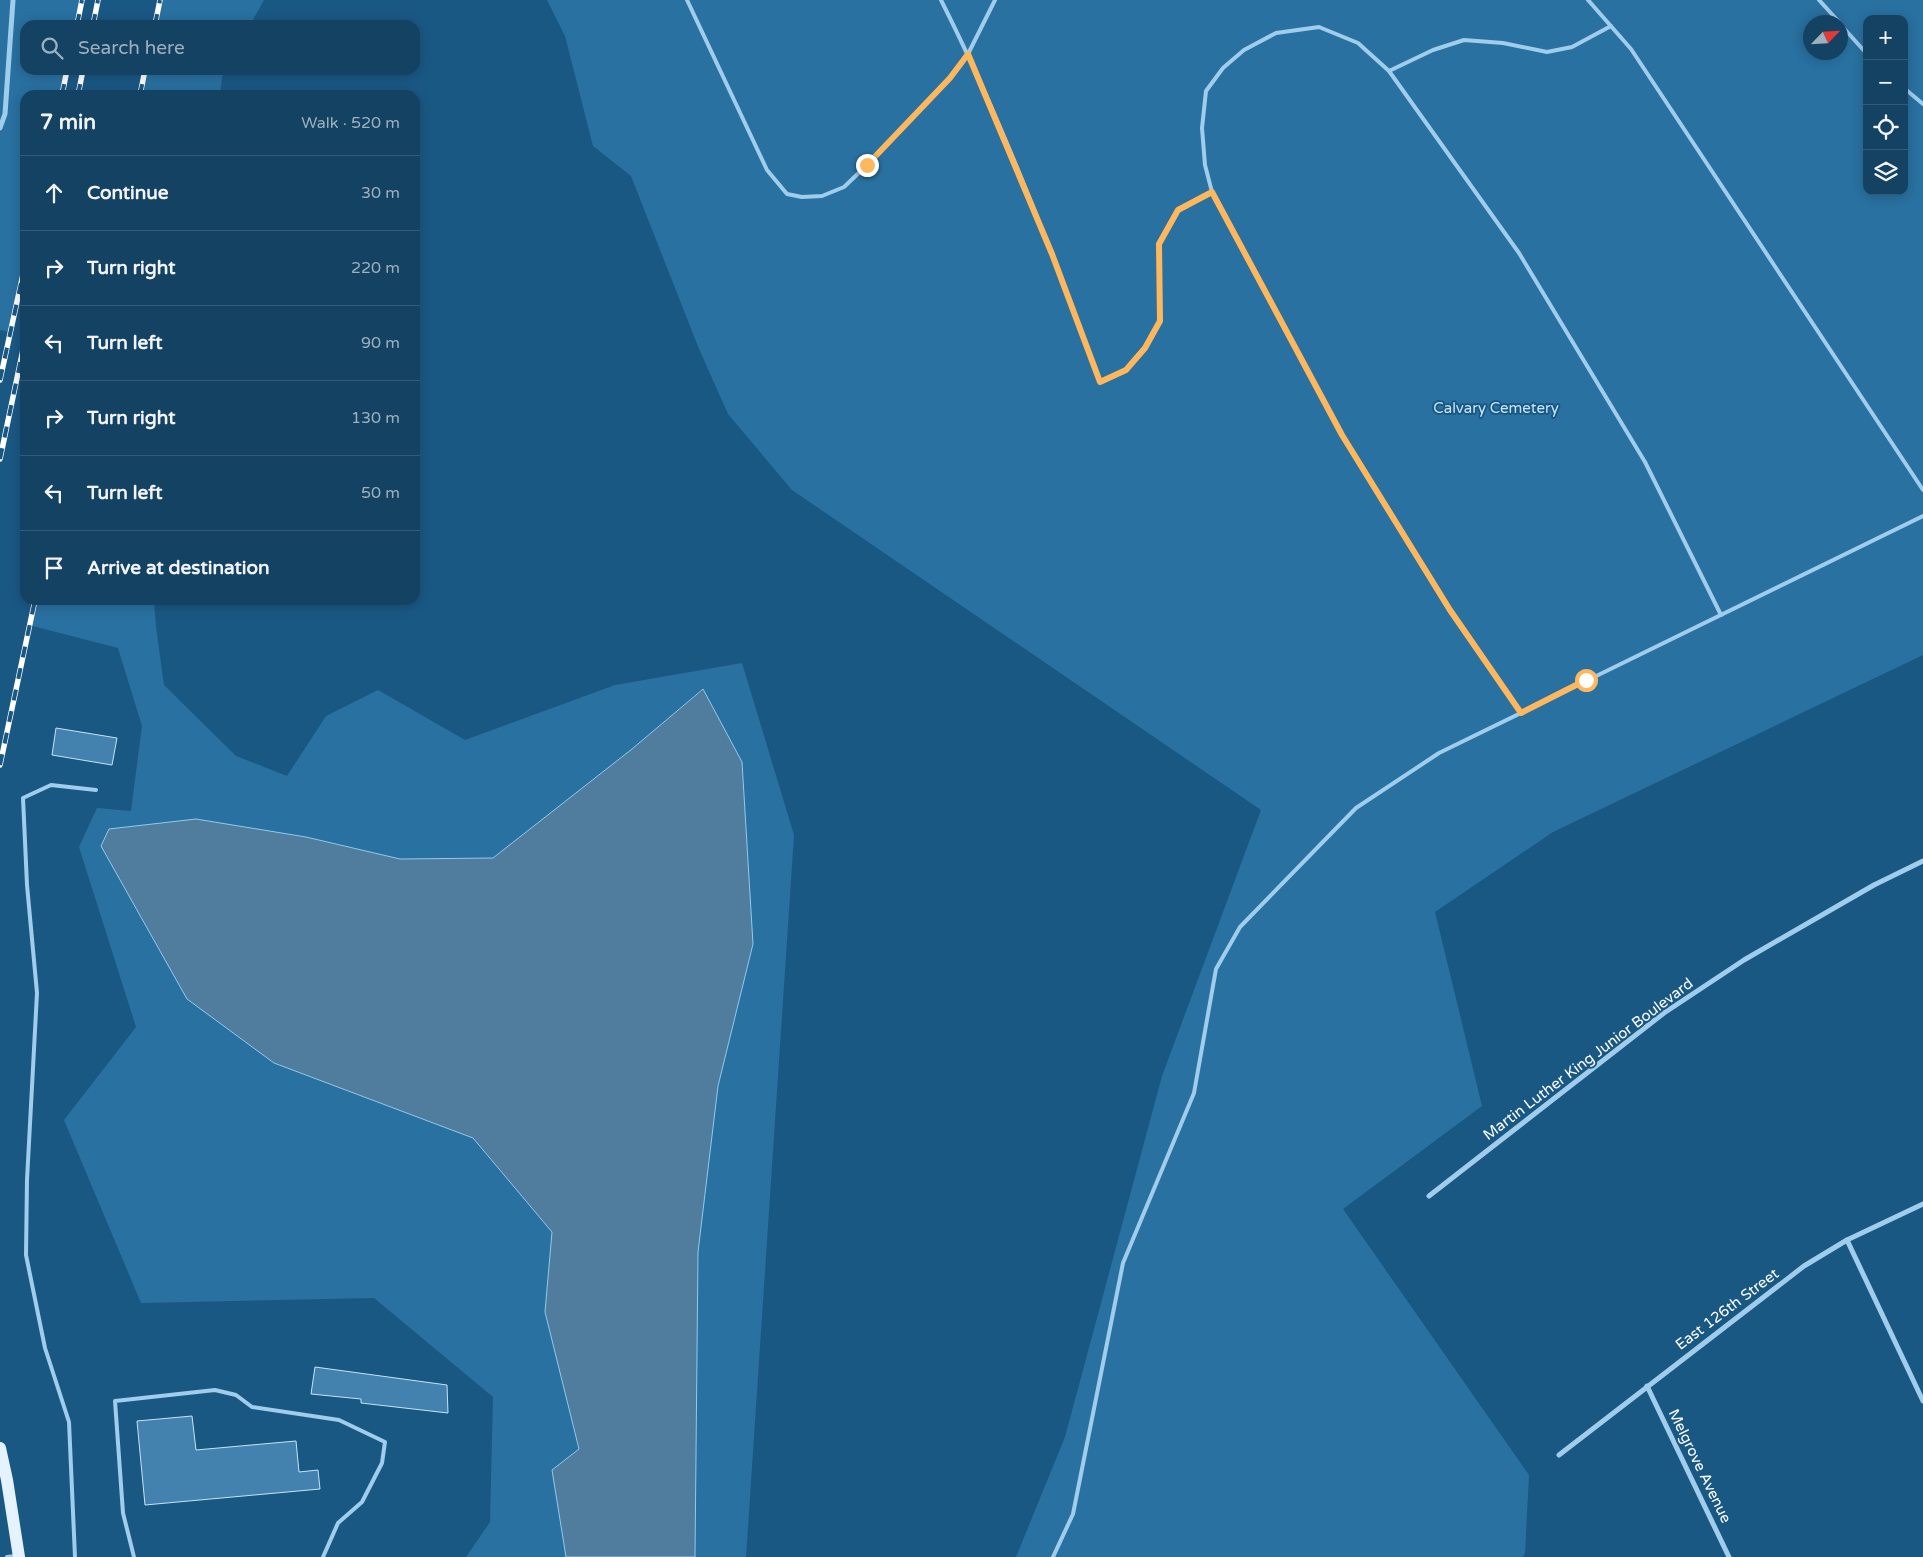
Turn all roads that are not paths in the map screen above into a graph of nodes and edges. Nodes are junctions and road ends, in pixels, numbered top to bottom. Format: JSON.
{"nodes":[{"id":1,"x":13,"y":0,"type":"edge"},
{"id":2,"x":687,"y":0,"type":"edge"},
{"id":3,"x":940,"y":0,"type":"edge"},
{"id":4,"x":995,"y":0,"type":"edge"},
{"id":5,"x":1588,"y":0,"type":"edge"},
{"id":6,"x":1820,"y":0,"type":"edge"},
{"id":7,"x":1833,"y":15,"type":"edge"},
{"id":8,"x":1611,"y":26,"type":"junction"},
{"id":9,"x":1848,"y":32,"type":"edge"},
{"id":10,"x":1863,"y":49,"type":"edge"},
{"id":11,"x":968,"y":54,"type":"junction"},
{"id":12,"x":1389,"y":71,"type":"junction"},
{"id":13,"x":1908,"y":91,"type":"edge"},
{"id":14,"x":1923,"y":104,"type":"edge"},
{"id":15,"x":0,"y":128,"type":"edge"},
{"id":16,"x":1212,"y":192,"type":"junction"},
{"id":17,"x":1923,"y":490,"type":"edge"},
{"id":18,"x":1923,"y":516,"type":"edge"},
{"id":19,"x":1722,"y":615,"type":"junction"},
{"id":20,"x":1521,"y":713,"type":"junction"},
{"id":21,"x":96,"y":790,"type":"dead end"},
{"id":22,"x":1923,"y":862,"type":"edge"},
{"id":23,"x":1429,"y":1196,"type":"dead end"},
{"id":24,"x":1923,"y":1204,"type":"edge"},
{"id":25,"x":1848,"y":1240,"type":"junction"},
{"id":26,"x":1647,"y":1386,"type":"junction"},
{"id":27,"x":1923,"y":1401,"type":"edge"},
{"id":28,"x":0,"y":1448,"type":"edge"},
{"id":29,"x":1559,"y":1455,"type":"dead end"},
{"id":30,"x":15,"y":1556,"type":"edge"},
{"id":31,"x":75,"y":1557,"type":"edge"},
{"id":32,"x":134,"y":1557,"type":"edge"},
{"id":33,"x":323,"y":1557,"type":"edge"},
{"id":34,"x":1053,"y":1557,"type":"edge"},
{"id":35,"x":1730,"y":1557,"type":"edge"}],
"edges":[{"from":1,"to":15,"type":"street"},
{"from":2,"to":11,"type":"lane"},
{"from":3,"to":11,"type":"lane"},
{"from":4,"to":11,"type":"lane"},
{"from":5,"to":8,"type":"lane"},
{"from":6,"to":7,"type":"lane"},
{"from":8,"to":12,"type":"lane"},
{"from":8,"to":17,"type":"lane"},
{"from":9,"to":10,"type":"lane"},
{"from":11,"to":16,"type":"lane"},
{"from":12,"to":16,"type":"lane"},
{"from":12,"to":19,"type":"lane"},
{"from":13,"to":14,"type":"lane"},
{"from":16,"to":20,"type":"lane"},
{"from":18,"to":19,"type":"lane"},
{"from":19,"to":20,"type":"lane"},
{"from":20,"to":34,"type":"lane"},
{"from":21,"to":31,"type":"lane"},
{"from":22,"to":23,"type":"street","name":"Martin Luther King Junior Boulevard"},
{"from":24,"to":25,"type":"street","name":"East 126th Street"},
{"from":25,"to":26,"type":"street","name":"East 126th Street"},
{"from":25,"to":27,"type":"street"},
{"from":26,"to":29,"type":"street","name":"East 126th Street"},
{"from":26,"to":35,"type":"street","name":"Melgrove Avenue"},
{"from":28,"to":30,"type":"main road"},
{"from":32,"to":33,"type":"lane"}]}
